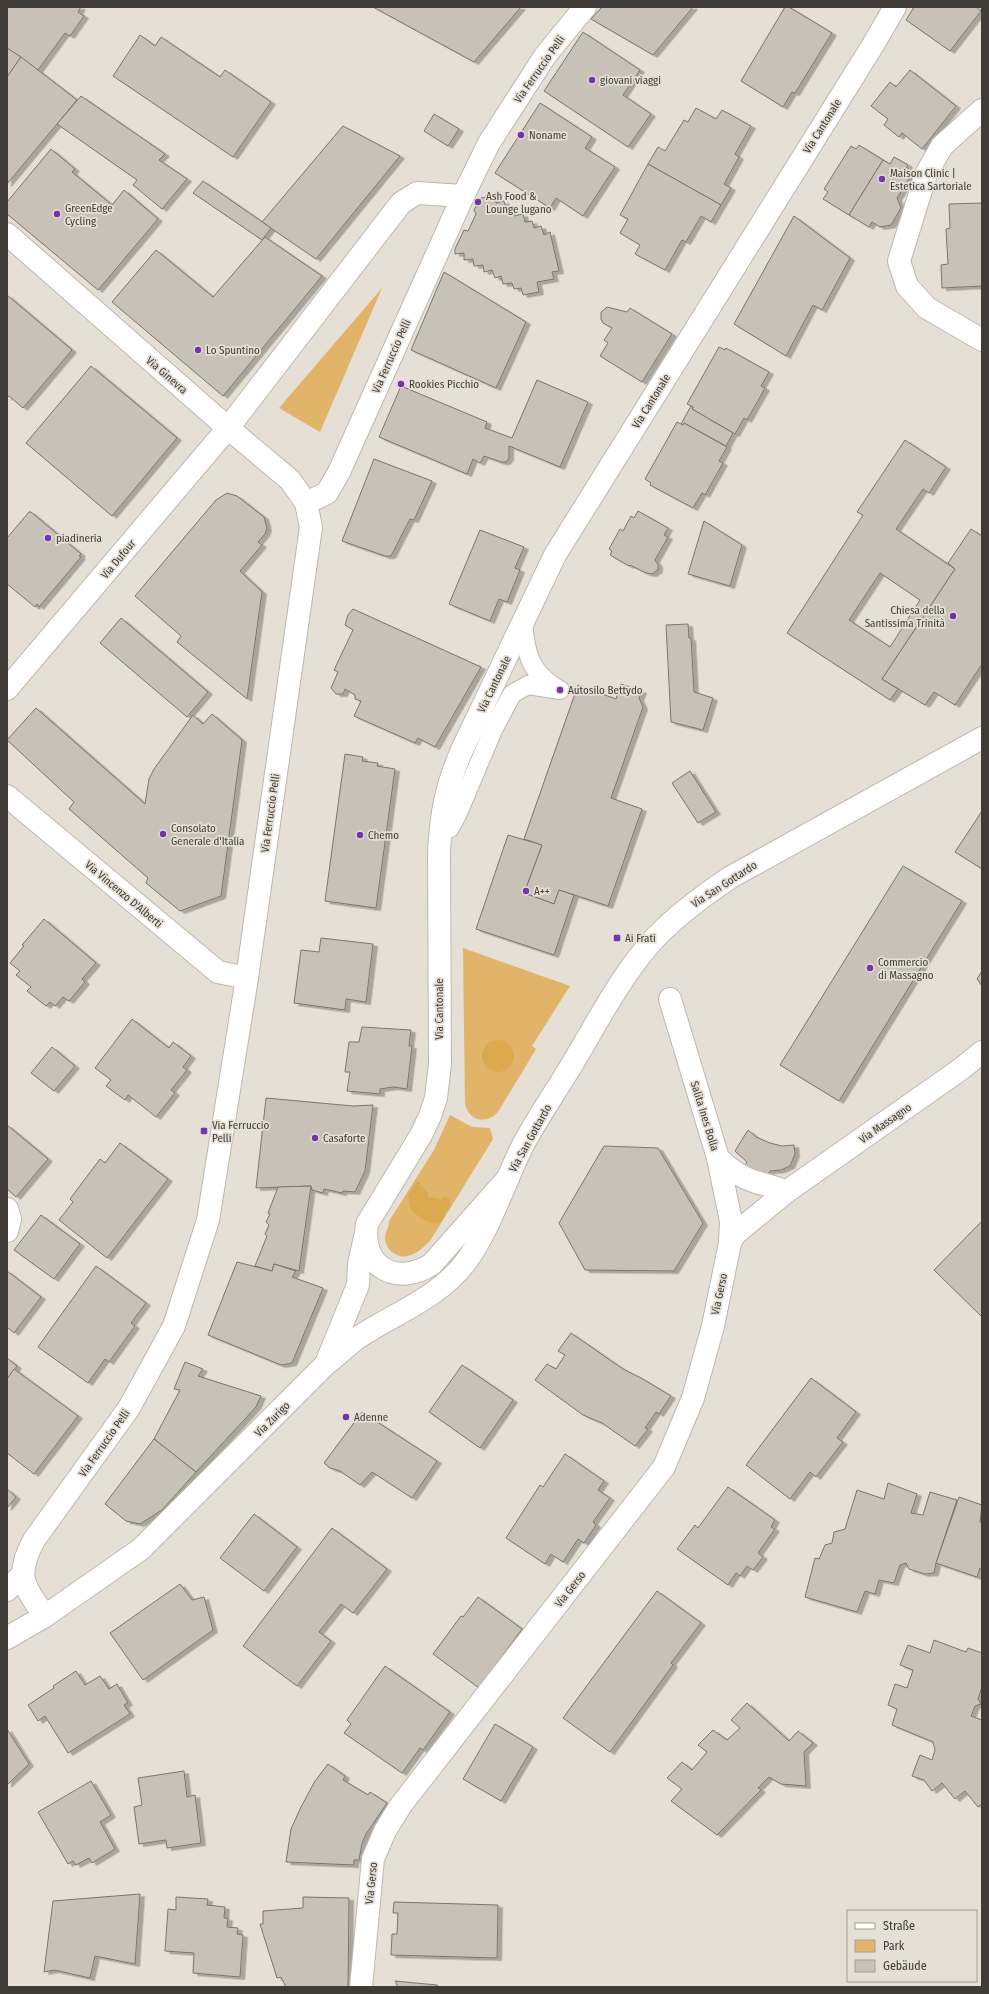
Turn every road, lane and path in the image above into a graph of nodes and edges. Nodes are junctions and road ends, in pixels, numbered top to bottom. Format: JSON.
{"nodes":[{"id":1,"x":585,"y":7,"type":"edge"},
{"id":2,"x":895,"y":7,"type":"edge"},
{"id":3,"x":982,"y":110,"type":"edge"},
{"id":4,"x":463,"y":196,"type":"junction"},
{"id":5,"x":7,"y":234,"type":"edge"},
{"id":6,"x":981,"y":340,"type":"edge"},
{"id":7,"x":228,"y":428,"type":"junction"},
{"id":8,"x":306,"y":503,"type":"junction"},
{"id":9,"x":311,"y":526,"type":"joint"},
{"id":10,"x":523,"y":624,"type":"junction"},
{"id":11,"x":7,"y":689,"type":"edge"},
{"id":12,"x":982,"y":738,"type":"edge"},
{"id":13,"x":7,"y":796,"type":"edge"},
{"id":14,"x":440,"y":834,"type":"junction"},
{"id":15,"x":247,"y":978,"type":"junction"},
{"id":16,"x":670,"y":998,"type":"dead end"},
{"id":17,"x":982,"y":1052,"type":"edge"},
{"id":18,"x":718,"y":1158,"type":"junction"},
{"id":19,"x":508,"y":1178,"type":"junction"},
{"id":20,"x":786,"y":1192,"type":"junction"},
{"id":21,"x":7,"y":1209,"type":"edge"},
{"id":22,"x":7,"y":1231,"type":"edge"},
{"id":23,"x":365,"y":1236,"type":"junction"},
{"id":24,"x":730,"y":1243,"type":"junction"},
{"id":25,"x":326,"y":1364,"type":"junction"},
{"id":26,"x":15,"y":1583,"type":"edge"},
{"id":27,"x":45,"y":1616,"type":"junction"},
{"id":28,"x":7,"y":1638,"type":"edge"},
{"id":29,"x":361,"y":1987,"type":"edge"}],
"edges":[{"from":1,"to":4,"type":"main road","name":"Via Ferruccio Pelli"},
{"from":2,"to":10,"type":"main road","name":"Via Cantonale"},
{"from":3,"to":6,"type":"main road"},
{"from":4,"to":7,"type":"main road"},
{"from":4,"to":8,"type":"main road","name":"Via Ferruccio Pelli"},
{"from":5,"to":7,"type":"main road","name":"Via Ginevra"},
{"from":7,"to":8,"type":"main road","name":"Via Ginevra"},
{"from":7,"to":11,"type":"main road","name":"Via Dufour"},
{"from":8,"to":9,"type":"main road","name":"Via Ginevra"},
{"from":9,"to":15,"type":"main road","name":"Via Ferruccio Pelli"},
{"from":10,"to":14,"type":"main road","name":"Via Cantonale"},
{"from":10,"to":14,"type":"lane"},
{"from":12,"to":19,"type":"main road","name":"Via San Gottardo"},
{"from":13,"to":15,"type":"main road","name":"Via Vincenzo D'Alberti"},
{"from":14,"to":23,"type":"main road","name":"Via Cantonale"},
{"from":15,"to":26,"type":"main road","name":"Via Ferruccio Pelli"},
{"from":16,"to":18,"type":"main road","name":"Salita Ines Bolla"},
{"from":17,"to":20,"type":"main road","name":"Via Massagno"},
{"from":18,"to":20,"type":"main road","name":"Salita Ines Bolla"},
{"from":18,"to":24,"type":"main road"},
{"from":19,"to":23,"type":"main road"},
{"from":19,"to":25,"type":"main road","name":"Via Zurigo"},
{"from":20,"to":24,"type":"main road","name":"Via Gerso"},
{"from":21,"to":22,"type":"main road"},
{"from":23,"to":25,"type":"main road","name":"Via Cantonale"},
{"from":24,"to":29,"type":"main road","name":"Via Gerso"},
{"from":25,"to":27,"type":"main road","name":"Via Zurigo"},
{"from":26,"to":27,"type":"main road","name":"Via Ferruccio Pelli"},
{"from":27,"to":28,"type":"main road","name":"Via Zurigo"}]}
